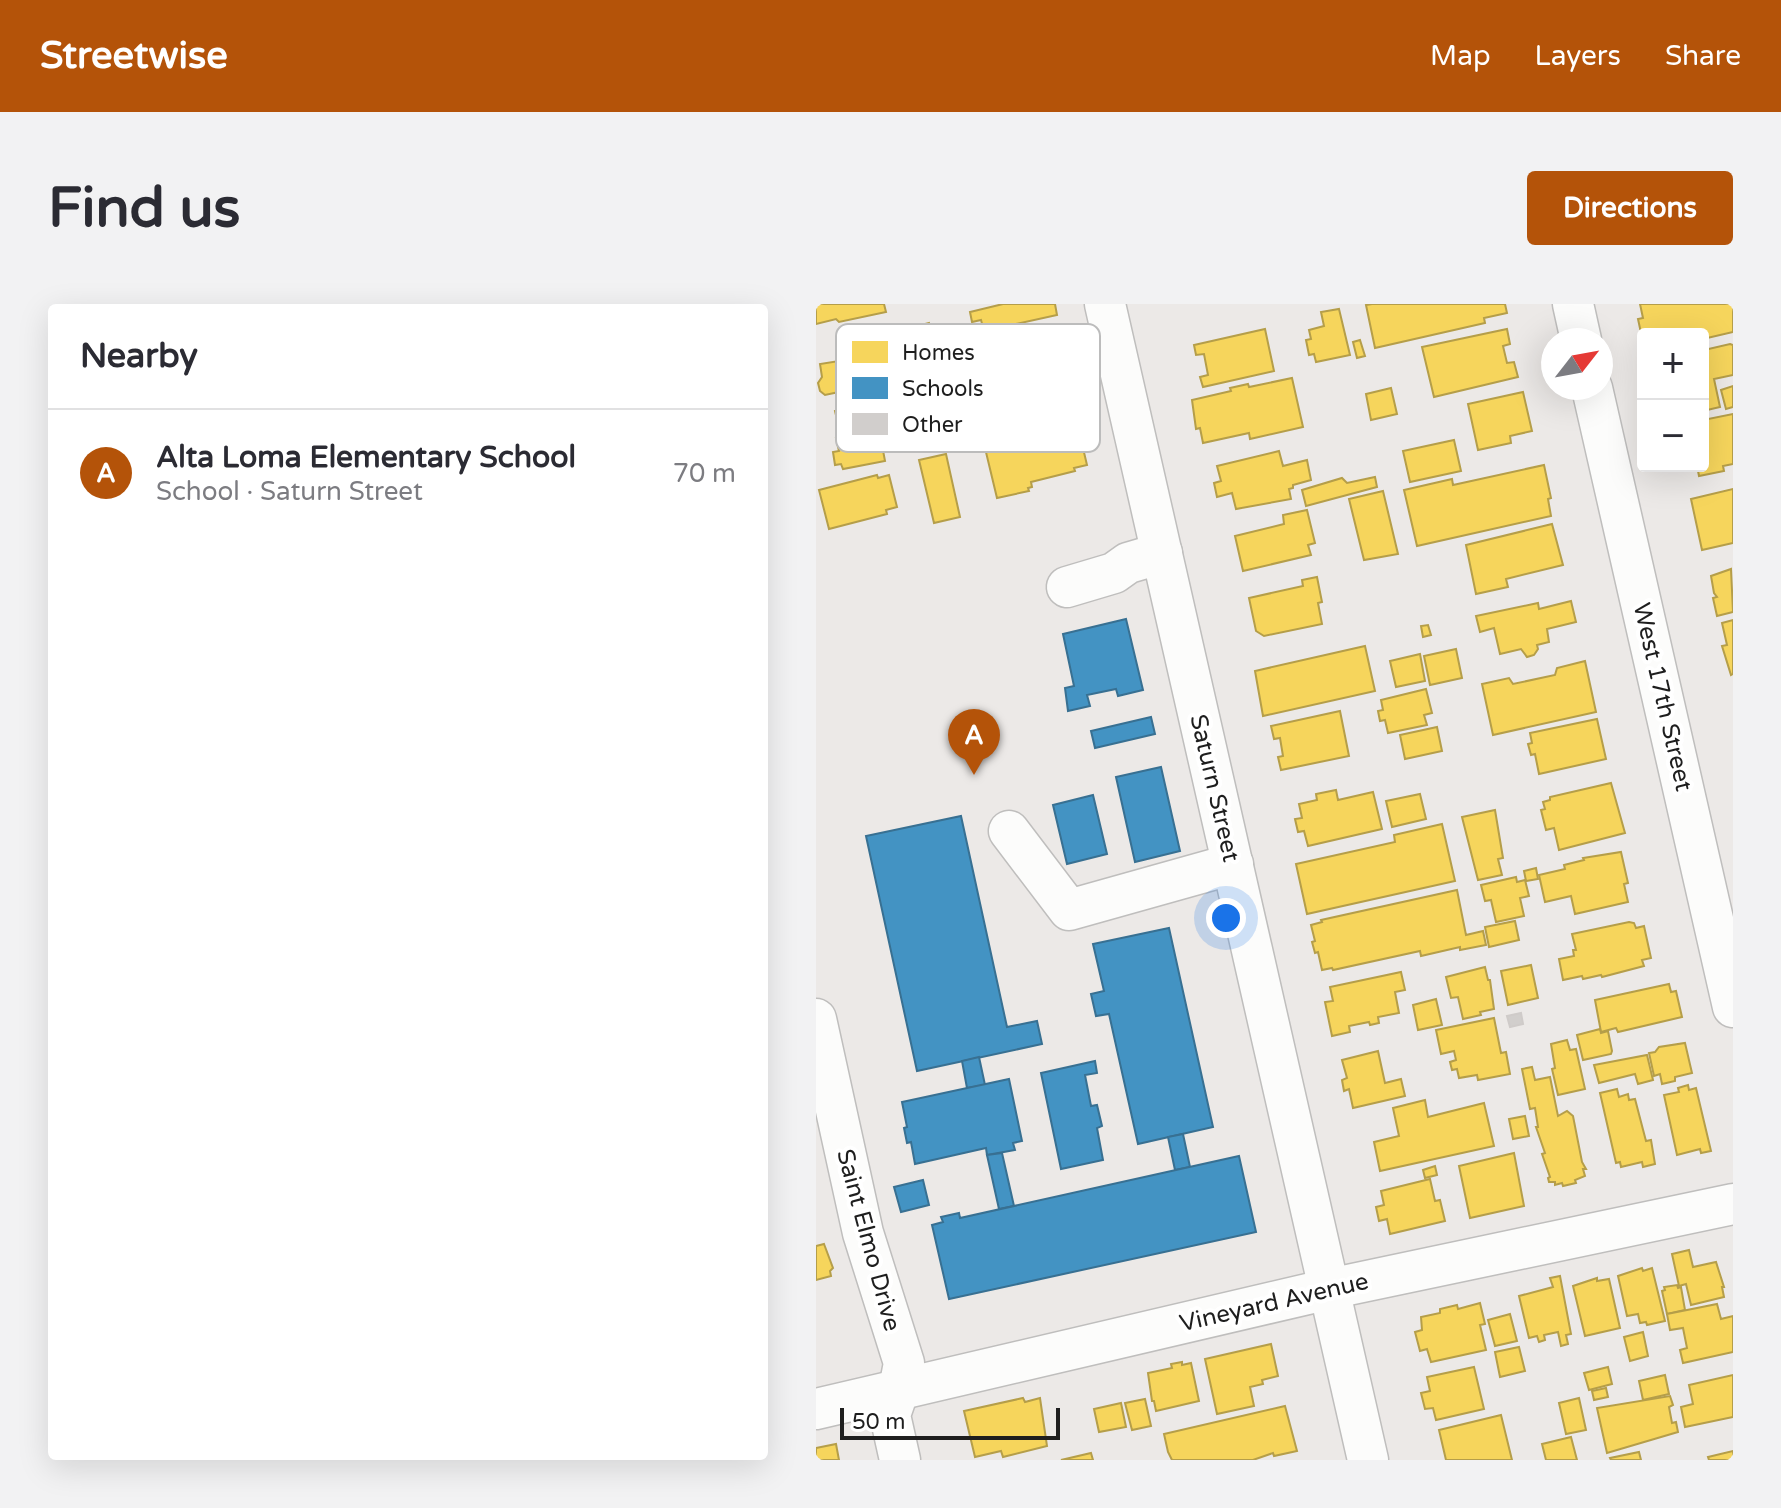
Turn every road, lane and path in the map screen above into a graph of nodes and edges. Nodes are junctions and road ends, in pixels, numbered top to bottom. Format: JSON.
{"nodes":[{"id":1,"x":1105,"y":304,"type":"edge"},
{"id":2,"x":1573,"y":304,"type":"edge"},
{"id":3,"x":1578,"y":328,"type":"edge"},
{"id":4,"x":1595,"y":400,"type":"edge"},
{"id":5,"x":1162,"y":553,"type":"junction"},
{"id":6,"x":1067,"y":587,"type":"dead end"},
{"id":7,"x":1009,"y":831,"type":"dead end"},
{"id":8,"x":1233,"y":864,"type":"junction"},
{"id":9,"x":1733,"y":1007,"type":"edge"},
{"id":10,"x":816,"y":1019,"type":"edge"},
{"id":11,"x":1733,"y":1204,"type":"edge"},
{"id":12,"x":1329,"y":1289,"type":"junction"},
{"id":13,"x":899,"y":1389,"type":"junction"},
{"id":14,"x":816,"y":1409,"type":"edge"},
{"id":15,"x":900,"y":1460,"type":"edge"},
{"id":16,"x":1368,"y":1460,"type":"edge"}],
"edges":[{"from":1,"to":5,"type":"street","name":"Saturn Street"},
{"from":2,"to":3,"type":"street"},
{"from":4,"to":9,"type":"street","name":"West 17th Street"},
{"from":5,"to":6,"type":"street"},
{"from":5,"to":8,"type":"street","name":"Saturn Street"},
{"from":7,"to":8,"type":"street"},
{"from":8,"to":12,"type":"street","name":"Saturn Street"},
{"from":10,"to":13,"type":"street","name":"Saint Elmo Drive"},
{"from":11,"to":12,"type":"street","name":"Vineyard Avenue"},
{"from":12,"to":13,"type":"street","name":"Vineyard Avenue"},
{"from":12,"to":16,"type":"street","name":"Saturn Street"},
{"from":13,"to":14,"type":"street","name":"Vineyard Avenue"},
{"from":13,"to":15,"type":"street","name":"Saint Elmo Drive"}]}
